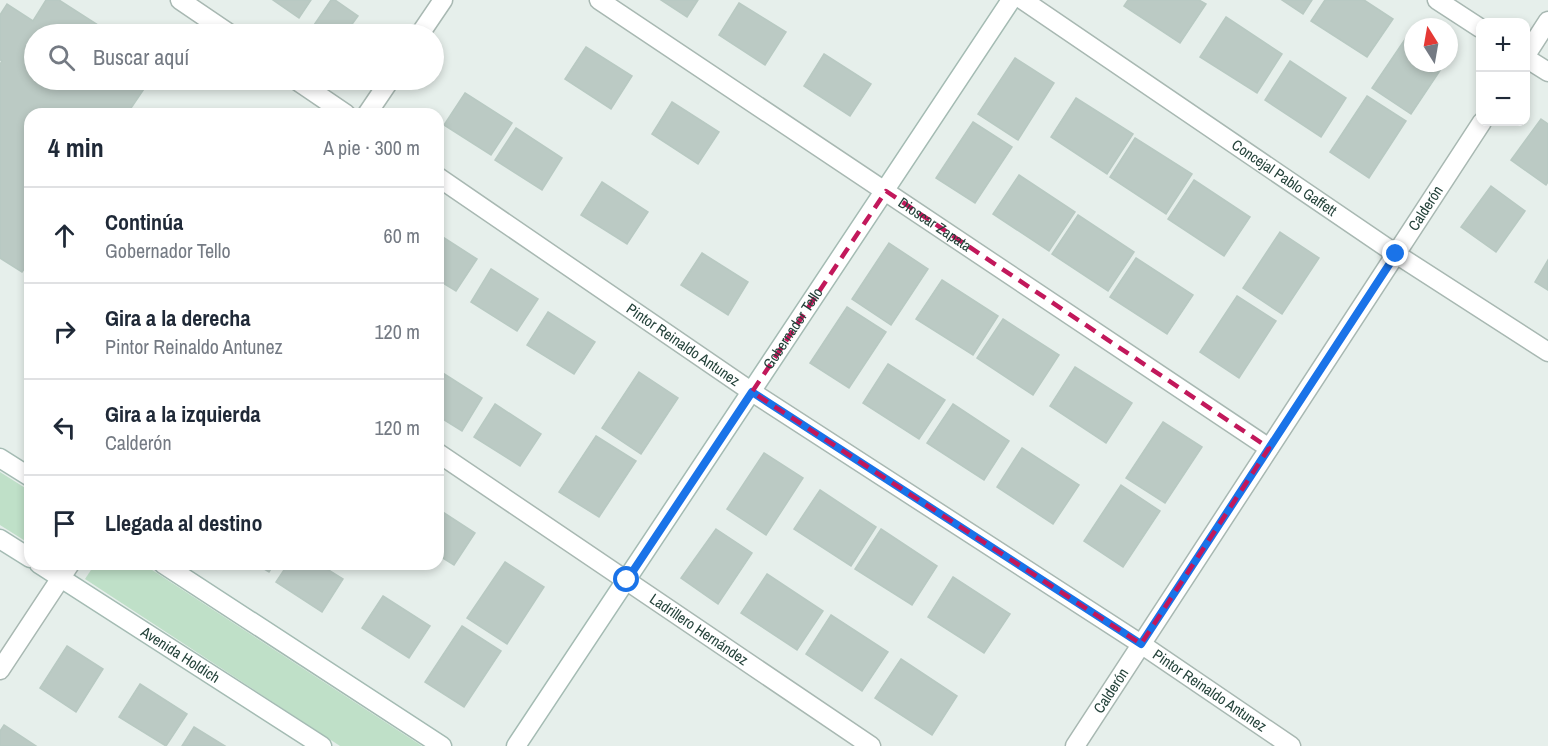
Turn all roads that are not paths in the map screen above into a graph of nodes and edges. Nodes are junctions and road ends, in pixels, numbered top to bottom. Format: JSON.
{"nodes":[{"id":1,"x":180,"y":0,"type":"edge"},
{"id":2,"x":443,"y":0,"type":"edge"},
{"id":3,"x":599,"y":0,"type":"edge"},
{"id":4,"x":1011,"y":0,"type":"edge"},
{"id":5,"x":1023,"y":0,"type":"edge"},
{"id":6,"x":1437,"y":0,"type":"edge"},
{"id":7,"x":1548,"y":21,"type":"edge"},
{"id":8,"x":215,"y":24,"type":"edge"},
{"id":9,"x":427,"y":24,"type":"edge"},
{"id":10,"x":1476,"y":25,"type":"edge"},
{"id":11,"x":1530,"y":50,"type":"edge"},
{"id":12,"x":1530,"y":60,"type":"edge"},
{"id":13,"x":1548,"y":72,"type":"edge"},
{"id":14,"x":311,"y":90,"type":"edge"},
{"id":15,"x":383,"y":90,"type":"edge"},
{"id":16,"x":337,"y":108,"type":"edge"},
{"id":17,"x":371,"y":108,"type":"edge"},
{"id":18,"x":1479,"y":126,"type":"edge"},
{"id":19,"x":444,"y":181,"type":"edge"},
{"id":20,"x":885,"y":191,"type":"junction"},
{"id":21,"x":1396,"y":254,"type":"junction"},
{"id":22,"x":1548,"y":352,"type":"edge"},
{"id":23,"x":752,"y":392,"type":"junction"},
{"id":24,"x":1269,"y":448,"type":"junction"},
{"id":25,"x":444,"y":457,"type":"edge"},
{"id":26,"x":0,"y":458,"type":"edge"},
{"id":27,"x":24,"y":473,"type":"edge"},
{"id":28,"x":0,"y":539,"type":"edge"},
{"id":29,"x":24,"y":554,"type":"edge"},
{"id":30,"x":172,"y":570,"type":"edge"},
{"id":31,"x":65,"y":571,"type":"edge"},
{"id":32,"x":627,"y":580,"type":"junction"},
{"id":33,"x":1141,"y":644,"type":"junction"},
{"id":34,"x":0,"y":670,"type":"edge"},
{"id":35,"x":322,"y":746,"type":"edge"},
{"id":36,"x":442,"y":746,"type":"edge"},
{"id":37,"x":516,"y":746,"type":"edge"},
{"id":38,"x":871,"y":746,"type":"edge"},
{"id":39,"x":1075,"y":746,"type":"edge"},
{"id":40,"x":1291,"y":746,"type":"edge"}],
"edges":[{"from":1,"to":8,"type":"street"},
{"from":2,"to":9,"type":"street"},
{"from":3,"to":20,"type":"street","name":"Dioscar Zapata"},
{"from":4,"to":20,"type":"street","name":"Gobernador Tello"},
{"from":5,"to":21,"type":"street","name":"Concejal Pablo Gaffett"},
{"from":6,"to":10,"type":"street"},
{"from":7,"to":11,"type":"street"},
{"from":12,"to":13,"type":"street"},
{"from":14,"to":16,"type":"street"},
{"from":15,"to":17,"type":"street"},
{"from":18,"to":21,"type":"street","name":"Calderón"},
{"from":19,"to":23,"type":"street","name":"Pintor Reinaldo Antunez"},
{"from":20,"to":23,"type":"street","name":"Gobernador Tello"},
{"from":20,"to":24,"type":"street","name":"Dioscar Zapata"},
{"from":21,"to":22,"type":"street","name":"Concejal Pablo Gaffett"},
{"from":21,"to":24,"type":"street","name":"Calderón"},
{"from":23,"to":32,"type":"street","name":"Gobernador Tello"},
{"from":23,"to":33,"type":"street","name":"Pintor Reinaldo Antunez"},
{"from":24,"to":33,"type":"street","name":"Calderón"},
{"from":25,"to":32,"type":"street","name":"Ladrillero Hernández"},
{"from":26,"to":27,"type":"street"},
{"from":28,"to":29,"type":"street"},
{"from":30,"to":36,"type":"street"},
{"from":31,"to":34,"type":"street"},
{"from":31,"to":35,"type":"street","name":"Avenida Holdich"},
{"from":32,"to":37,"type":"street","name":"Gobernador Tello"},
{"from":32,"to":38,"type":"street","name":"Ladrillero Hernández"},
{"from":33,"to":39,"type":"street","name":"Calderón"},
{"from":33,"to":40,"type":"street","name":"Pintor Reinaldo Antunez"}]}
